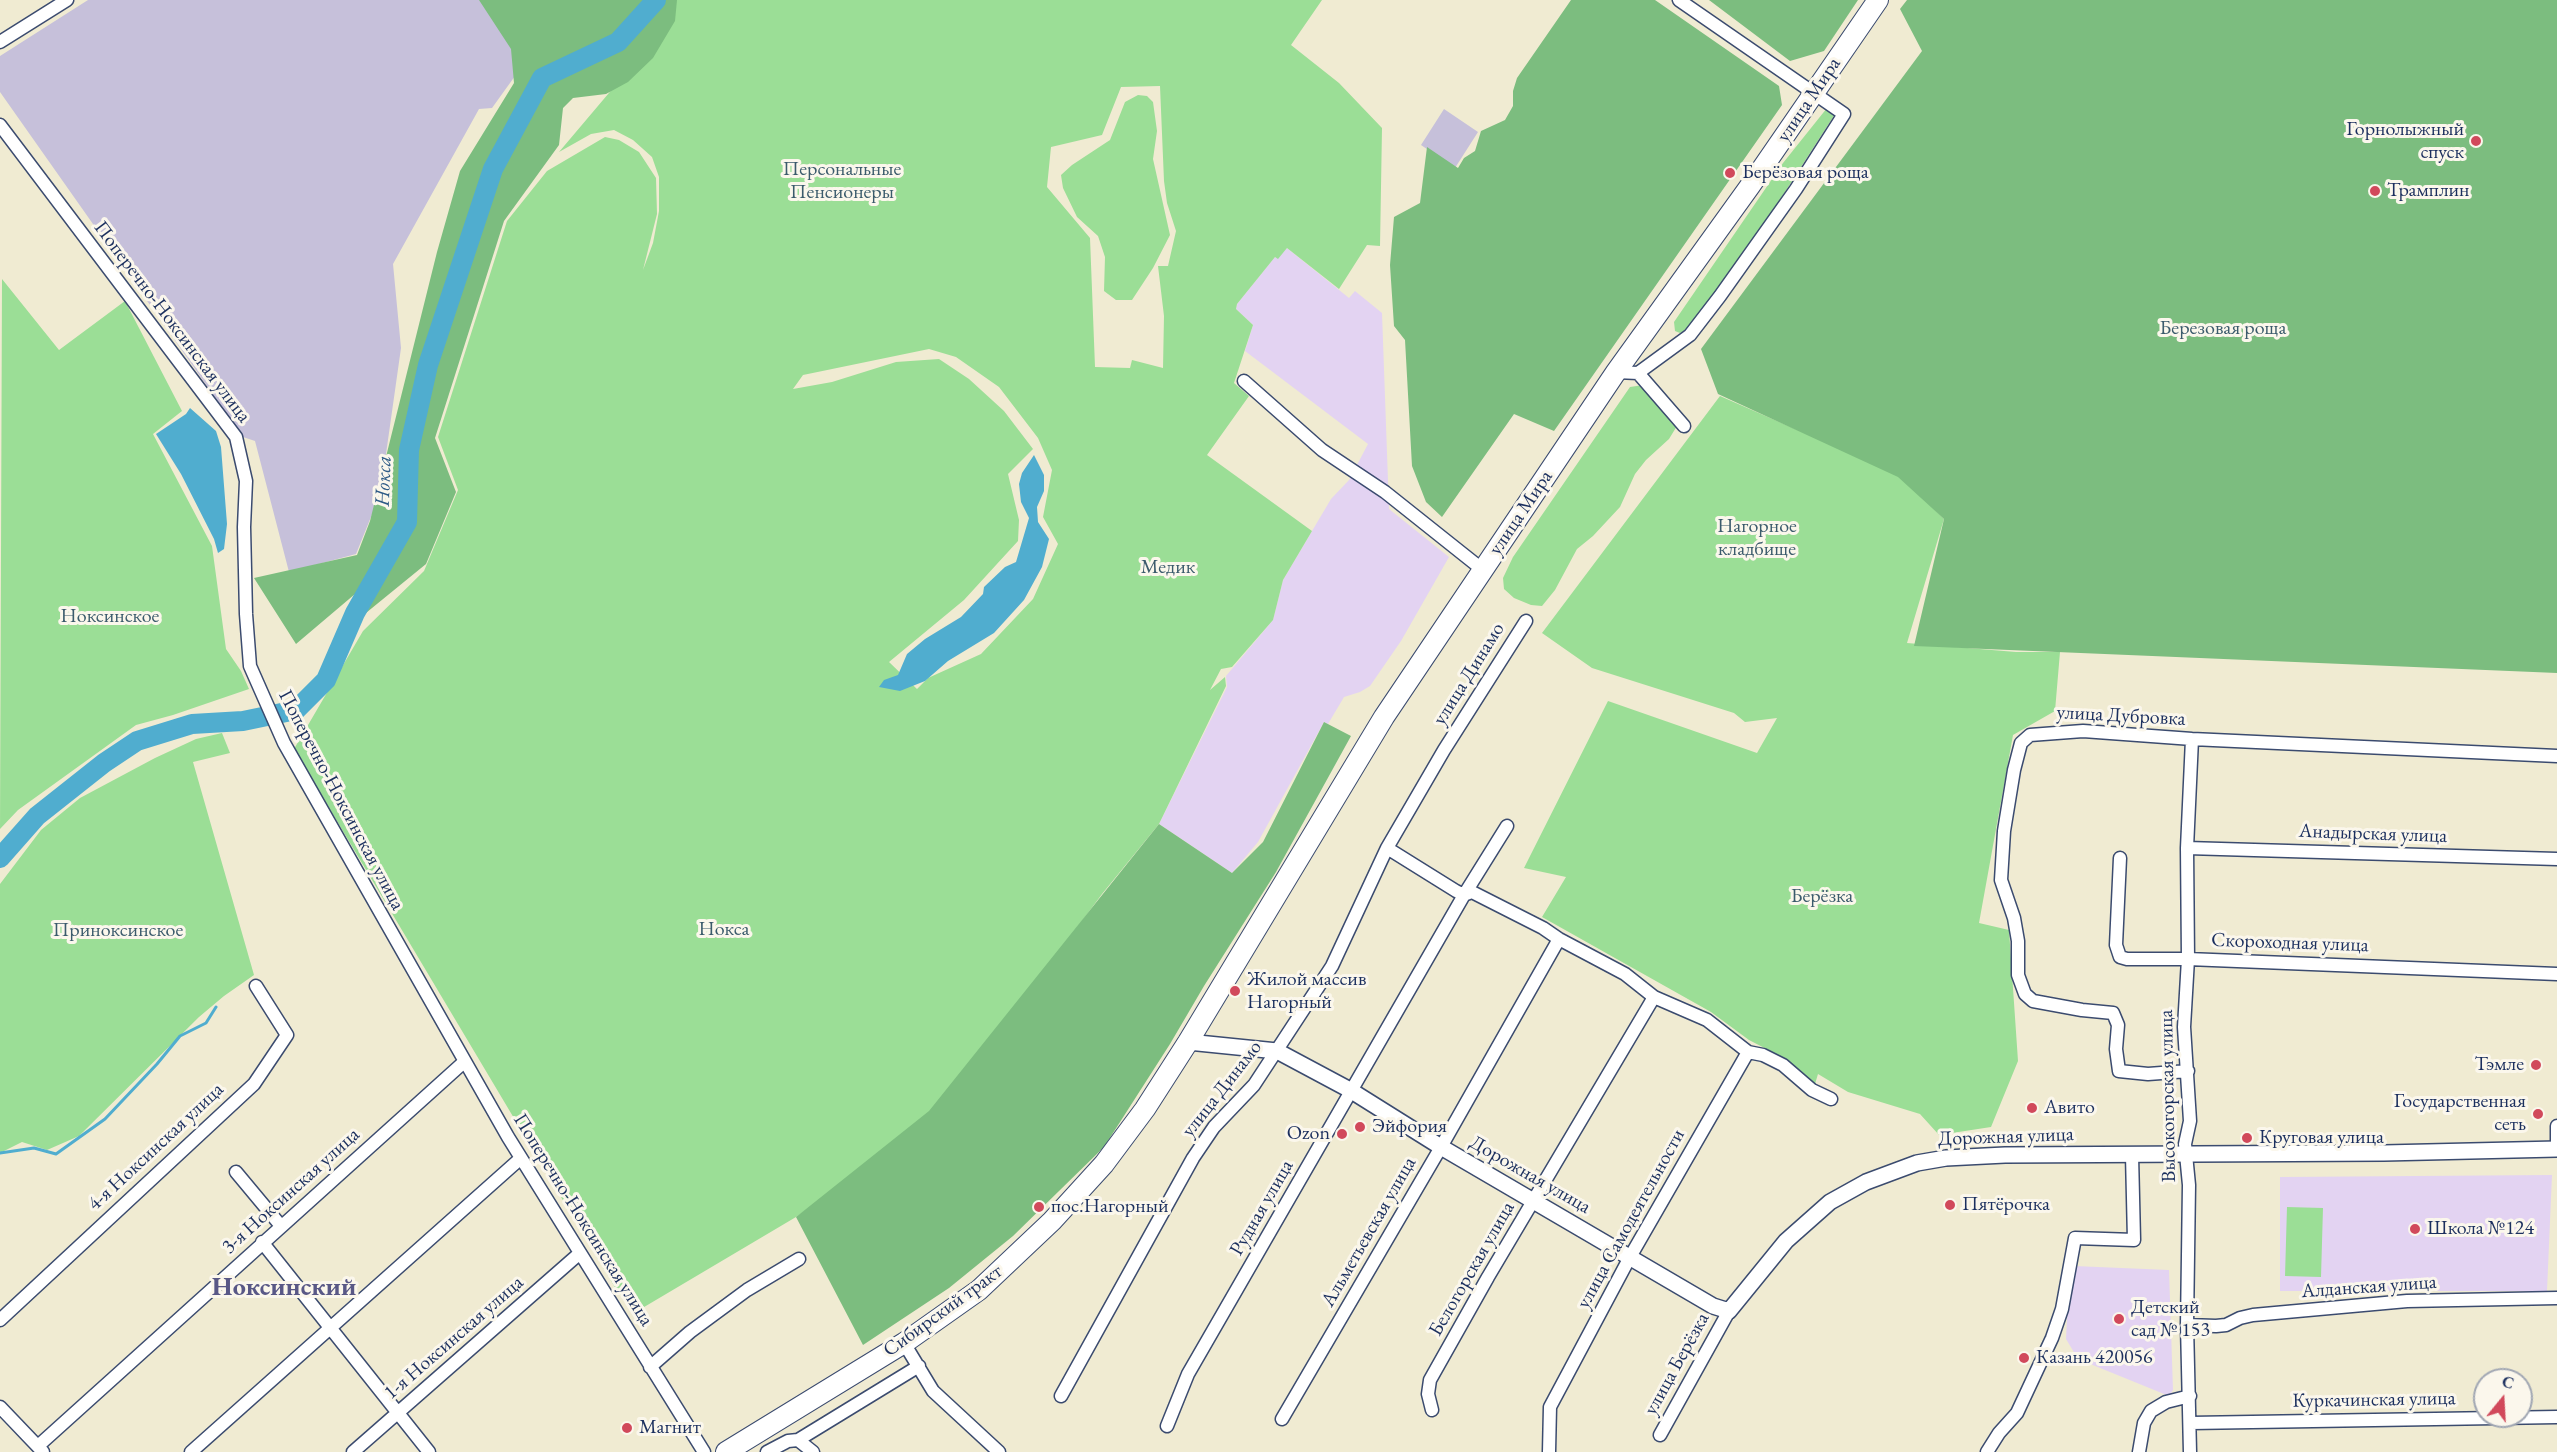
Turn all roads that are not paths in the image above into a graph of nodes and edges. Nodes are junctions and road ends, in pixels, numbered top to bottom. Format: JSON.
{"nodes":[{"id":1,"x":67,"y":0,"type":"edge"},
{"id":2,"x":1679,"y":0,"type":"edge"},
{"id":3,"x":1878,"y":0,"type":"edge"},
{"id":4,"x":0,"y":42,"type":"edge"},
{"id":5,"x":1813,"y":93,"type":"junction"},
{"id":6,"x":0,"y":125,"type":"edge"},
{"id":7,"x":1616,"y":372,"type":"junction"},
{"id":8,"x":1638,"y":373,"type":"junction"},
{"id":9,"x":1244,"y":381,"type":"dead end"},
{"id":10,"x":1684,"y":426,"type":"dead end"},
{"id":11,"x":1483,"y":570,"type":"junction"},
{"id":12,"x":1526,"y":621,"type":"dead end"},
{"id":13,"x":2192,"y":739,"type":"junction"},
{"id":14,"x":2557,"y":756,"type":"edge"},
{"id":15,"x":1507,"y":826,"type":"dead end"},
{"id":16,"x":1387,"y":848,"type":"junction"},
{"id":17,"x":2187,"y":848,"type":"junction"},
{"id":18,"x":2120,"y":858,"type":"dead end"},
{"id":19,"x":2557,"y":860,"type":"edge"},
{"id":20,"x":1464,"y":895,"type":"junction"},
{"id":21,"x":1559,"y":939,"type":"junction"},
{"id":22,"x":2188,"y":959,"type":"junction"},
{"id":23,"x":2557,"y":974,"type":"edge"},
{"id":24,"x":256,"y":986,"type":"dead end"},
{"id":25,"x":1654,"y":997,"type":"junction"},
{"id":26,"x":1188,"y":1042,"type":"junction"},
{"id":27,"x":1277,"y":1051,"type":"junction"},
{"id":28,"x":1748,"y":1052,"type":"junction"},
{"id":29,"x":464,"y":1062,"type":"junction"},
{"id":30,"x":2188,"y":1071,"type":"junction"},
{"id":31,"x":1350,"y":1090,"type":"junction"},
{"id":32,"x":1831,"y":1100,"type":"dead end"},
{"id":33,"x":2557,"y":1126,"type":"edge"},
{"id":34,"x":2557,"y":1142,"type":"edge"},
{"id":35,"x":1441,"y":1147,"type":"junction"},
{"id":36,"x":2557,"y":1149,"type":"edge"},
{"id":37,"x":2187,"y":1154,"type":"junction"},
{"id":38,"x":2132,"y":1155,"type":"junction"},
{"id":39,"x":520,"y":1158,"type":"junction"},
{"id":40,"x":236,"y":1172,"type":"dead end"},
{"id":41,"x":1534,"y":1202,"type":"junction"},
{"id":42,"x":281,"y":1226,"type":"junction"},
{"id":43,"x":262,"y":1242,"type":"junction"},
{"id":44,"x":580,"y":1253,"type":"junction"},
{"id":45,"x":1630,"y":1257,"type":"junction"},
{"id":46,"x":799,"y":1258,"type":"dead end"},
{"id":47,"x":2557,"y":1298,"type":"edge"},
{"id":48,"x":1728,"y":1311,"type":"junction"},
{"id":49,"x":0,"y":1320,"type":"edge"},
{"id":50,"x":2187,"y":1325,"type":"junction"},
{"id":51,"x":330,"y":1326,"type":"junction"},
{"id":52,"x":904,"y":1343,"type":"junction"},
{"id":53,"x":919,"y":1366,"type":"junction"},
{"id":54,"x":650,"y":1367,"type":"junction"},
{"id":55,"x":1061,"y":1396,"type":"dead end"},
{"id":56,"x":2190,"y":1396,"type":"junction"},
{"id":57,"x":0,"y":1407,"type":"edge"},
{"id":58,"x":1432,"y":1410,"type":"dead end"},
{"id":59,"x":398,"y":1414,"type":"junction"},
{"id":60,"x":2557,"y":1417,"type":"edge"},
{"id":61,"x":1282,"y":1419,"type":"dead end"},
{"id":62,"x":2191,"y":1423,"type":"junction"},
{"id":63,"x":1167,"y":1426,"type":"dead end"},
{"id":64,"x":1660,"y":1436,"type":"dead end"},
{"id":65,"x":798,"y":1440,"type":"junction"},
{"id":66,"x":41,"y":1449,"type":"edge"},
{"id":67,"x":191,"y":1452,"type":"edge"},
{"id":68,"x":353,"y":1452,"type":"edge"},
{"id":69,"x":429,"y":1452,"type":"edge"},
{"id":70,"x":704,"y":1452,"type":"edge"},
{"id":71,"x":726,"y":1452,"type":"edge"},
{"id":72,"x":767,"y":1452,"type":"edge"},
{"id":73,"x":813,"y":1452,"type":"edge"},
{"id":74,"x":999,"y":1452,"type":"edge"},
{"id":75,"x":1549,"y":1452,"type":"edge"},
{"id":76,"x":1987,"y":1452,"type":"edge"},
{"id":77,"x":2139,"y":1452,"type":"edge"},
{"id":78,"x":2190,"y":1452,"type":"edge"}],
"edges":[{"from":1,"to":4,"type":"street"},
{"from":2,"to":5,"type":"street"},
{"from":3,"to":5,"type":"main road","name":"улица Мира"},
{"from":5,"to":7,"type":"main road","name":"улица Мира"},
{"from":5,"to":8,"type":"street"},
{"from":6,"to":29,"type":"street","name":"Поперечно-Ноксинская улица"},
{"from":7,"to":8,"type":"street"},
{"from":7,"to":11,"type":"main road","name":"улица Мира"},
{"from":8,"to":10,"type":"street"},
{"from":9,"to":11,"type":"street"},
{"from":11,"to":26,"type":"main road","name":"улица Мира"},
{"from":12,"to":16,"type":"street","name":"улица Динамо"},
{"from":13,"to":14,"type":"street","name":"улица Дубровка"},
{"from":13,"to":17,"type":"street","name":"Высокогорская улица"},
{"from":13,"to":30,"type":"street","name":"улица Дубровка"},
{"from":15,"to":20,"type":"street","name":"Рудная улица"},
{"from":16,"to":20,"type":"street"},
{"from":16,"to":27,"type":"street","name":"улица Динамо"},
{"from":17,"to":19,"type":"street","name":"Анадырская улица"},
{"from":17,"to":22,"type":"street","name":"Высокогорская улица"},
{"from":18,"to":22,"type":"street","name":"Скороходная улица"},
{"from":20,"to":21,"type":"street"},
{"from":20,"to":31,"type":"street","name":"Рудная улица"},
{"from":21,"to":25,"type":"street"},
{"from":21,"to":35,"type":"street","name":"Альметьевская улица"},
{"from":22,"to":23,"type":"street","name":"Скороходная улица"},
{"from":22,"to":30,"type":"street","name":"Высокогорская улица"},
{"from":24,"to":49,"type":"street","name":"4-я Ноксинская улица"},
{"from":25,"to":28,"type":"street"},
{"from":25,"to":41,"type":"street","name":"Белогорская улица"},
{"from":26,"to":27,"type":"street","name":"Дорожная улица"},
{"from":26,"to":52,"type":"main road","name":"Сибирский тракт"},
{"from":27,"to":31,"type":"street","name":"Дорожная улица"},
{"from":27,"to":55,"type":"street","name":"улица Динамо"},
{"from":28,"to":32,"type":"street"},
{"from":28,"to":45,"type":"street","name":"улица Самодеятельности"},
{"from":29,"to":39,"type":"street","name":"Поперечно-Ноксинская улица"},
{"from":29,"to":42,"type":"street","name":"3-я Ноксинская улица"},
{"from":30,"to":37,"type":"street","name":"Высокогорская улица"},
{"from":31,"to":35,"type":"street","name":"Дорожная улица"},
{"from":31,"to":63,"type":"street","name":"Рудная улица"},
{"from":33,"to":34,"type":"street"},
{"from":35,"to":41,"type":"street","name":"Дорожная улица"},
{"from":35,"to":61,"type":"street","name":"Альметьевская улица"},
{"from":36,"to":37,"type":"street","name":"Дорожная улица"},
{"from":37,"to":38,"type":"street","name":"Дорожная улица"},
{"from":37,"to":50,"type":"street","name":"Высокогорская улица"},
{"from":38,"to":48,"type":"street","name":"Дорожная улица"},
{"from":38,"to":76,"type":"street"},
{"from":39,"to":44,"type":"street","name":"Поперечно-Ноксинская улица"},
{"from":39,"to":51,"type":"street"},
{"from":40,"to":42,"type":"street"},
{"from":41,"to":45,"type":"street","name":"Дорожная улица"},
{"from":41,"to":58,"type":"street","name":"Белогорская улица"},
{"from":42,"to":43,"type":"street","name":"3-я Ноксинская улица"},
{"from":43,"to":51,"type":"street"},
{"from":43,"to":66,"type":"street","name":"3-я Ноксинская улица"},
{"from":44,"to":54,"type":"street","name":"Поперечно-Ноксинская улица"},
{"from":44,"to":59,"type":"street","name":"1-я Ноксинская улица"},
{"from":45,"to":48,"type":"street","name":"Дорожная улица"},
{"from":45,"to":75,"type":"street","name":"улица Самодеятельности"},
{"from":46,"to":54,"type":"street"},
{"from":47,"to":50,"type":"street","name":"Алданская улица"},
{"from":48,"to":64,"type":"street","name":"улица Берёзка"},
{"from":50,"to":56,"type":"street","name":"Высокогорская улица"},
{"from":51,"to":59,"type":"street"},
{"from":51,"to":67,"type":"street"},
{"from":52,"to":53,"type":"street"},
{"from":52,"to":71,"type":"main road","name":"Сибирский тракт"},
{"from":53,"to":65,"type":"street"},
{"from":53,"to":74,"type":"street"},
{"from":54,"to":70,"type":"street","name":"Поперечно-Ноксинская улица"},
{"from":56,"to":62,"type":"street","name":"Высокогорская улица"},
{"from":56,"to":77,"type":"street"},
{"from":57,"to":66,"type":"street"},
{"from":59,"to":68,"type":"street","name":"1-я Ноксинская улица"},
{"from":59,"to":69,"type":"street"},
{"from":60,"to":62,"type":"street","name":"Куркачинская улица"},
{"from":62,"to":78,"type":"street","name":"Высокогорская улица"},
{"from":65,"to":72,"type":"street"},
{"from":65,"to":73,"type":"street"}]}
